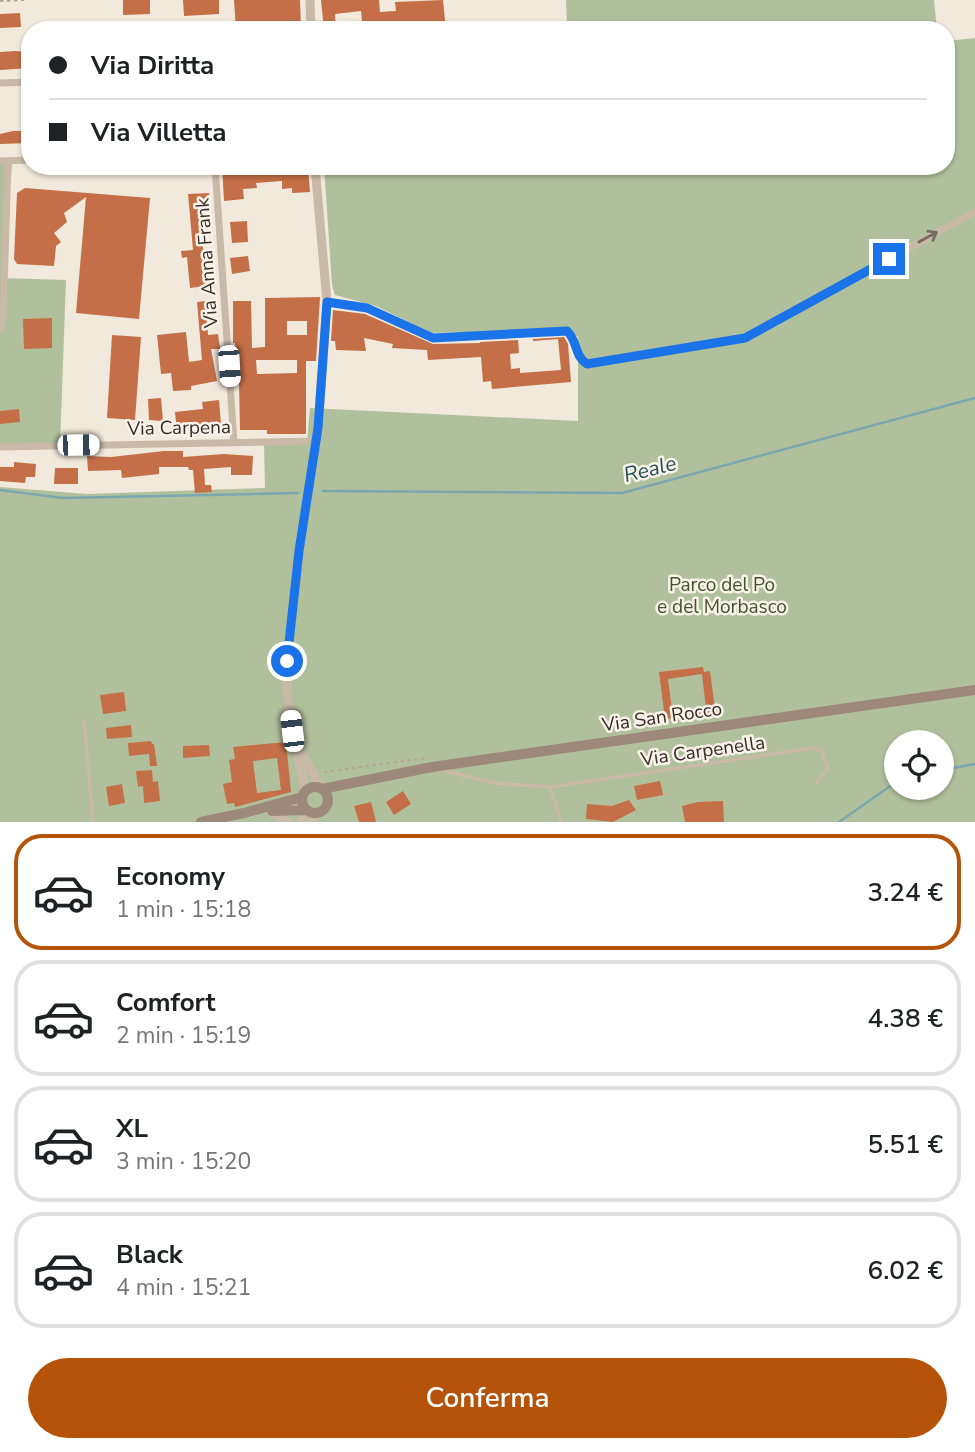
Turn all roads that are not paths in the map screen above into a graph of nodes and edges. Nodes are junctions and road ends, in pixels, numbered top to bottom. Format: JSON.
{"nodes":[{"id":1,"x":310,"y":0,"type":"edge"},
{"id":2,"x":311,"y":21,"type":"edge"},
{"id":3,"x":21,"y":82,"type":"edge"},
{"id":4,"x":0,"y":83,"type":"edge"},
{"id":5,"x":4,"y":161,"type":"edge"},
{"id":6,"x":216,"y":175,"type":"edge"},
{"id":7,"x":316,"y":175,"type":"edge"},
{"id":8,"x":975,"y":212,"type":"edge"},
{"id":9,"x":327,"y":302,"type":"junction"},
{"id":10,"x":0,"y":330,"type":"edge"},
{"id":11,"x":316,"y":441,"type":"junction"},
{"id":12,"x":234,"y":442,"type":"junction"},
{"id":13,"x":0,"y":447,"type":"edge"},
{"id":14,"x":975,"y":690,"type":"edge"},
{"id":15,"x":84,"y":720,"type":"dead end"},
{"id":16,"x":296,"y":744,"type":"junction"},
{"id":17,"x":432,"y":768,"type":"junction"},
{"id":18,"x":816,"y":783,"type":"dead end"},
{"id":19,"x":550,"y":787,"type":"junction"},
{"id":20,"x":325,"y":793,"type":"junction"},
{"id":21,"x":303,"y":795,"type":"junction"},
{"id":22,"x":307,"y":810,"type":"junction"},
{"id":23,"x":272,"y":811,"type":"junction"},
{"id":24,"x":319,"y":812,"type":"junction"},
{"id":25,"x":244,"y":813,"type":"junction"},
{"id":26,"x":93,"y":822,"type":"edge"},
{"id":27,"x":201,"y":822,"type":"edge"},
{"id":28,"x":288,"y":822,"type":"edge"},
{"id":29,"x":301,"y":822,"type":"edge"},
{"id":30,"x":312,"y":822,"type":"edge"},
{"id":31,"x":561,"y":822,"type":"edge"}],
"edges":[{"from":1,"to":2,"type":"street"},
{"from":3,"to":4,"type":"street"},
{"from":5,"to":10,"type":"street"},
{"from":6,"to":12,"type":"street","name":"Via Anna Frank"},
{"from":7,"to":9,"type":"street"},
{"from":9,"to":8,"type":"street","one_way":true},
{"from":9,"to":11,"type":"street"},
{"from":11,"to":12,"type":"street","name":"Via Carpena"},
{"from":11,"to":16,"type":"street"},
{"from":12,"to":13,"type":"street","name":"Via Carpena"},
{"from":14,"to":17,"type":"main road","name":"Via San Rocco"},
{"from":15,"to":26,"type":"lane"},
{"from":16,"to":20,"type":"street"},
{"from":16,"to":21,"type":"street"},
{"from":17,"to":19,"type":"lane","name":"Via Carpenella"},
{"from":17,"to":20,"type":"main road","name":"Via San Rocco"},
{"from":18,"to":19,"type":"lane","name":"Via Carpenella"},
{"from":19,"to":31,"type":"lane"},
{"from":20,"to":21,"type":"main road"},
{"from":20,"to":24,"type":"main road"},
{"from":21,"to":22,"type":"main road"},
{"from":21,"to":25,"type":"main road"},
{"from":22,"to":23,"type":"main road"},
{"from":22,"to":24,"type":"main road"},
{"from":22,"to":29,"type":"street"},
{"from":23,"to":25,"type":"street"},
{"from":23,"to":28,"type":"street"},
{"from":24,"to":30,"type":"street"},
{"from":25,"to":27,"type":"main road"}]}
